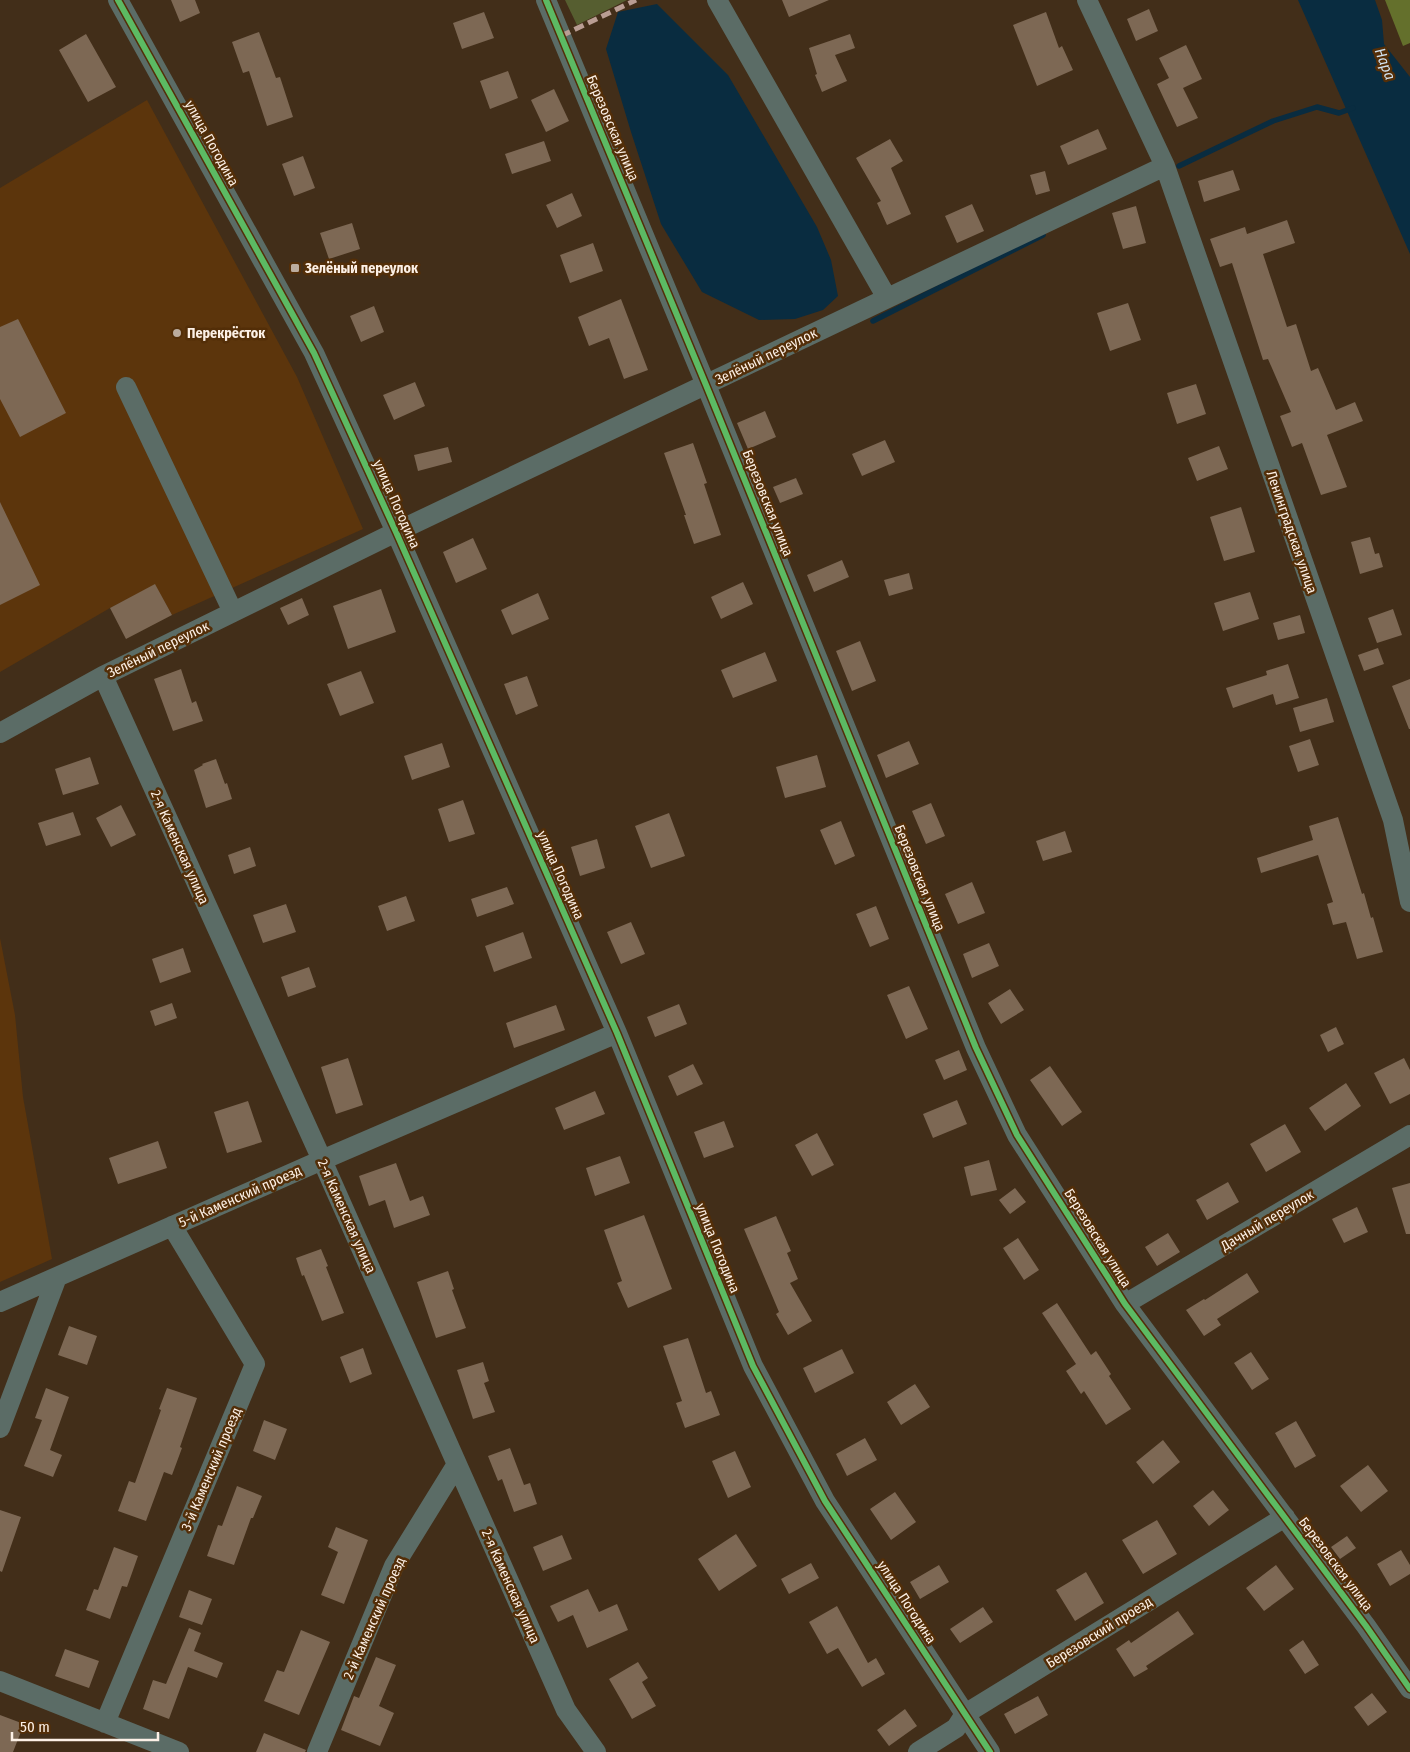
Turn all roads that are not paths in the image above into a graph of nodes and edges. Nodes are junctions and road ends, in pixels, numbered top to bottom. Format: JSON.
{"nodes":[{"id":1,"x":118,"y":0,"type":"edge"},
{"id":2,"x":546,"y":0,"type":"edge"},
{"id":3,"x":717,"y":0,"type":"edge"},
{"id":4,"x":1087,"y":0,"type":"edge"},
{"id":5,"x":1165,"y":166,"type":"junction"},
{"id":6,"x":887,"y":298,"type":"junction"},
{"id":7,"x":706,"y":385,"type":"junction"},
{"id":8,"x":126,"y":387,"type":"dead end"},
{"id":9,"x":396,"y":532,"type":"junction"},
{"id":10,"x":233,"y":612,"type":"junction"},
{"id":11,"x":103,"y":676,"type":"junction"},
{"id":12,"x":0,"y":733,"type":"edge"},
{"id":13,"x":1410,"y":902,"type":"edge"},
{"id":14,"x":618,"y":1033,"type":"junction"},
{"id":15,"x":1410,"y":1135,"type":"edge"},
{"id":16,"x":322,"y":1160,"type":"junction"},
{"id":17,"x":172,"y":1226,"type":"junction"},
{"id":18,"x":57,"y":1277,"type":"junction"},
{"id":19,"x":0,"y":1302,"type":"edge"},
{"id":20,"x":1124,"y":1304,"type":"junction"},
{"id":21,"x":0,"y":1428,"type":"edge"},
{"id":22,"x":457,"y":1464,"type":"junction"},
{"id":23,"x":1285,"y":1518,"type":"junction"},
{"id":24,"x":0,"y":1681,"type":"edge"},
{"id":25,"x":1410,"y":1689,"type":"edge"},
{"id":26,"x":966,"y":1714,"type":"junction"},
{"id":27,"x":105,"y":1723,"type":"junction"},
{"id":28,"x":179,"y":1752,"type":"edge"},
{"id":29,"x":316,"y":1752,"type":"edge"},
{"id":30,"x":596,"y":1752,"type":"edge"},
{"id":31,"x":918,"y":1752,"type":"edge"},
{"id":32,"x":990,"y":1752,"type":"edge"}],
"edges":[{"from":1,"to":9,"type":"street","name":"улица Погодина"},
{"from":2,"to":7,"type":"street","name":"Березовская улица"},
{"from":3,"to":6,"type":"street"},
{"from":4,"to":5,"type":"street","name":"Ленинградская улица"},
{"from":5,"to":6,"type":"street","name":"Зелёный переулок"},
{"from":5,"to":13,"type":"street","name":"Ленинградская улица"},
{"from":6,"to":7,"type":"street","name":"Зелёный переулок"},
{"from":7,"to":9,"type":"street","name":"Зелёный переулок"},
{"from":7,"to":20,"type":"street","name":"Березовская улица"},
{"from":8,"to":10,"type":"street"},
{"from":9,"to":10,"type":"street","name":"Зелёный переулок"},
{"from":9,"to":14,"type":"street","name":"улица Погодина"},
{"from":10,"to":11,"type":"street","name":"Зелёный переулок"},
{"from":11,"to":12,"type":"street","name":"Зелёный переулок"},
{"from":11,"to":16,"type":"street","name":"2-я Каменская улица"},
{"from":14,"to":16,"type":"street","name":"5-й Каменский проезд"},
{"from":14,"to":26,"type":"street","name":"улица Погодина"},
{"from":15,"to":20,"type":"street","name":"Дачный переулок"},
{"from":16,"to":17,"type":"street","name":"5-й Каменский проезд"},
{"from":16,"to":22,"type":"street","name":"2-я Каменская улица"},
{"from":17,"to":18,"type":"street","name":"5-й Каменский проезд"},
{"from":17,"to":27,"type":"street","name":"3-й Каменский проезд"},
{"from":18,"to":19,"type":"street","name":"5-й Каменский проезд"},
{"from":18,"to":21,"type":"street"},
{"from":20,"to":23,"type":"street","name":"Березовская улица"},
{"from":22,"to":29,"type":"street","name":"2-й Каменский проезд"},
{"from":22,"to":30,"type":"street","name":"2-я Каменская улица"},
{"from":23,"to":25,"type":"street","name":"Березовская улица"},
{"from":23,"to":26,"type":"street","name":"Березовский проезд"},
{"from":24,"to":27,"type":"street"},
{"from":26,"to":31,"type":"street","name":"Березовский проезд"},
{"from":26,"to":32,"type":"street","name":"улица Погодина"},
{"from":27,"to":28,"type":"street"}]}
